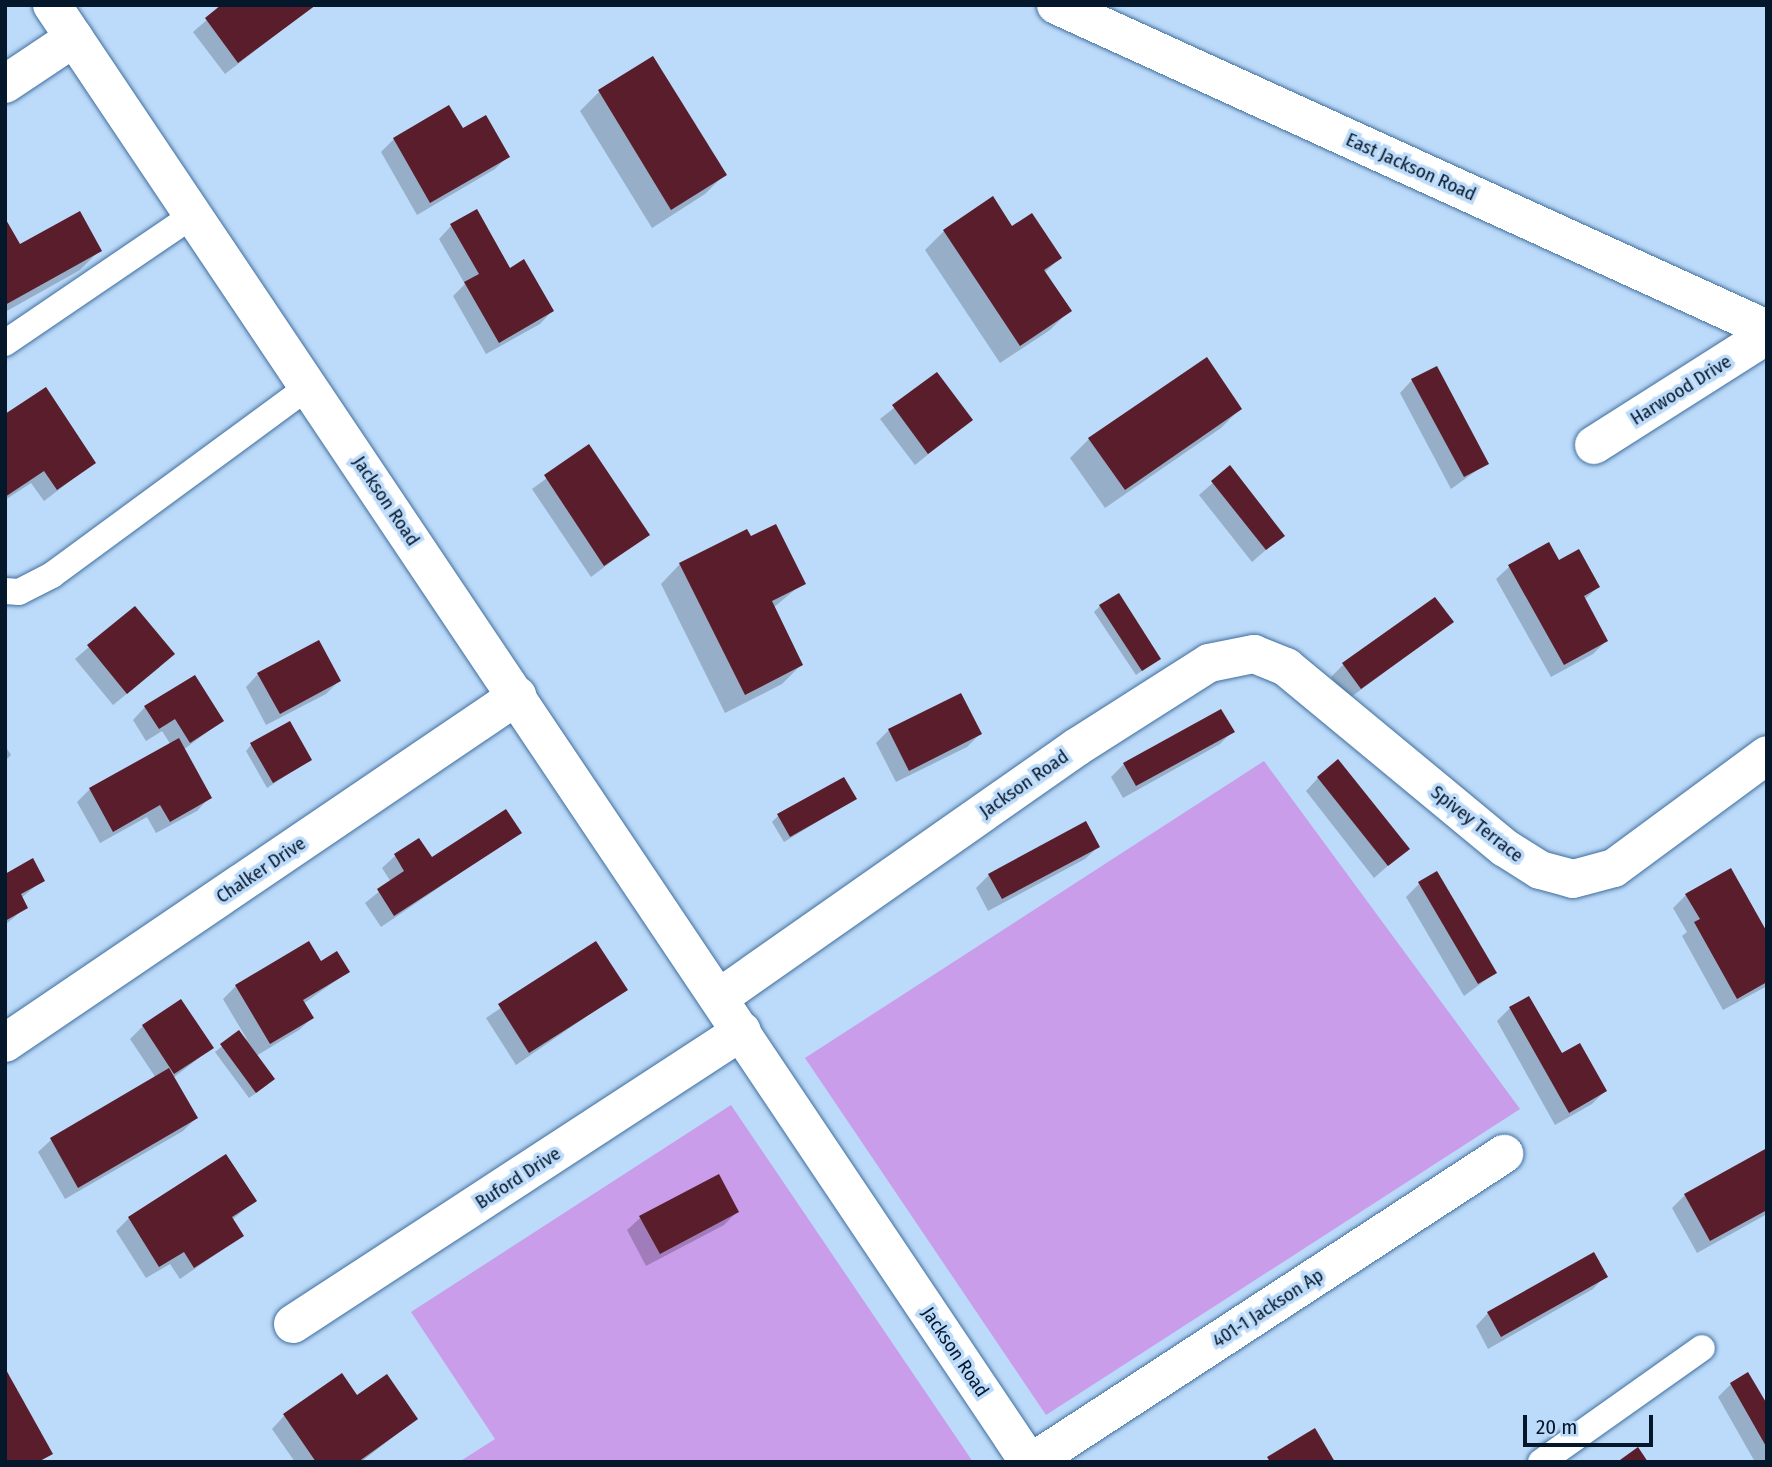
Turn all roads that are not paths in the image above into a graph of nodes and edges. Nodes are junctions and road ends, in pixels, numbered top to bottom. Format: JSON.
{"nodes":[{"id":1,"x":52,"y":5,"type":"edge"},
{"id":2,"x":1056,"y":5,"type":"edge"},
{"id":3,"x":74,"y":38,"type":"junction"},
{"id":4,"x":5,"y":84,"type":"edge"},
{"id":5,"x":192,"y":215,"type":"junction"},
{"id":6,"x":1767,"y":329,"type":"edge"},
{"id":7,"x":1767,"y":335,"type":"edge"},
{"id":8,"x":5,"y":344,"type":"edge"},
{"id":9,"x":309,"y":386,"type":"junction"},
{"id":10,"x":1594,"y":445,"type":"dead end"},
{"id":11,"x":5,"y":591,"type":"edge"},
{"id":12,"x":517,"y":696,"type":"junction"},
{"id":13,"x":1340,"y":710,"type":"joint"},
{"id":14,"x":1767,"y":755,"type":"edge"},
{"id":15,"x":720,"y":997,"type":"junction"},
{"id":16,"x":742,"y":1031,"type":"junction"},
{"id":17,"x":5,"y":1043,"type":"edge"},
{"id":18,"x":1504,"y":1154,"type":"dead end"},
{"id":19,"x":293,"y":1324,"type":"dead end"},
{"id":20,"x":1702,"y":1348,"type":"dead end"},
{"id":21,"x":1030,"y":1462,"type":"edge"},
{"id":22,"x":1541,"y":1462,"type":"edge"}],
"edges":[{"from":1,"to":3,"type":"street","name":"Jackson Road"},
{"from":2,"to":6,"type":"street","name":"East Jackson Road"},
{"from":3,"to":4,"type":"street"},
{"from":3,"to":5,"type":"street","name":"Jackson Road"},
{"from":5,"to":8,"type":"lane"},
{"from":5,"to":9,"type":"street","name":"Jackson Road"},
{"from":7,"to":10,"type":"street","name":"Harwood Drive"},
{"from":9,"to":11,"type":"lane"},
{"from":9,"to":12,"type":"street","name":"Jackson Road"},
{"from":12,"to":15,"type":"street","name":"Jackson Road"},
{"from":12,"to":17,"type":"street","name":"Chalker Drive"},
{"from":13,"to":14,"type":"street","name":"Spivey Terrace"},
{"from":13,"to":15,"type":"street","name":"Jackson Road"},
{"from":15,"to":16,"type":"street","name":"Jackson Road"},
{"from":16,"to":19,"type":"street","name":"Buford Drive"},
{"from":16,"to":21,"type":"street","name":"Jackson Road"},
{"from":18,"to":21,"type":"street","name":"401-1 Jackson Ap"},
{"from":20,"to":22,"type":"lane"}]}
